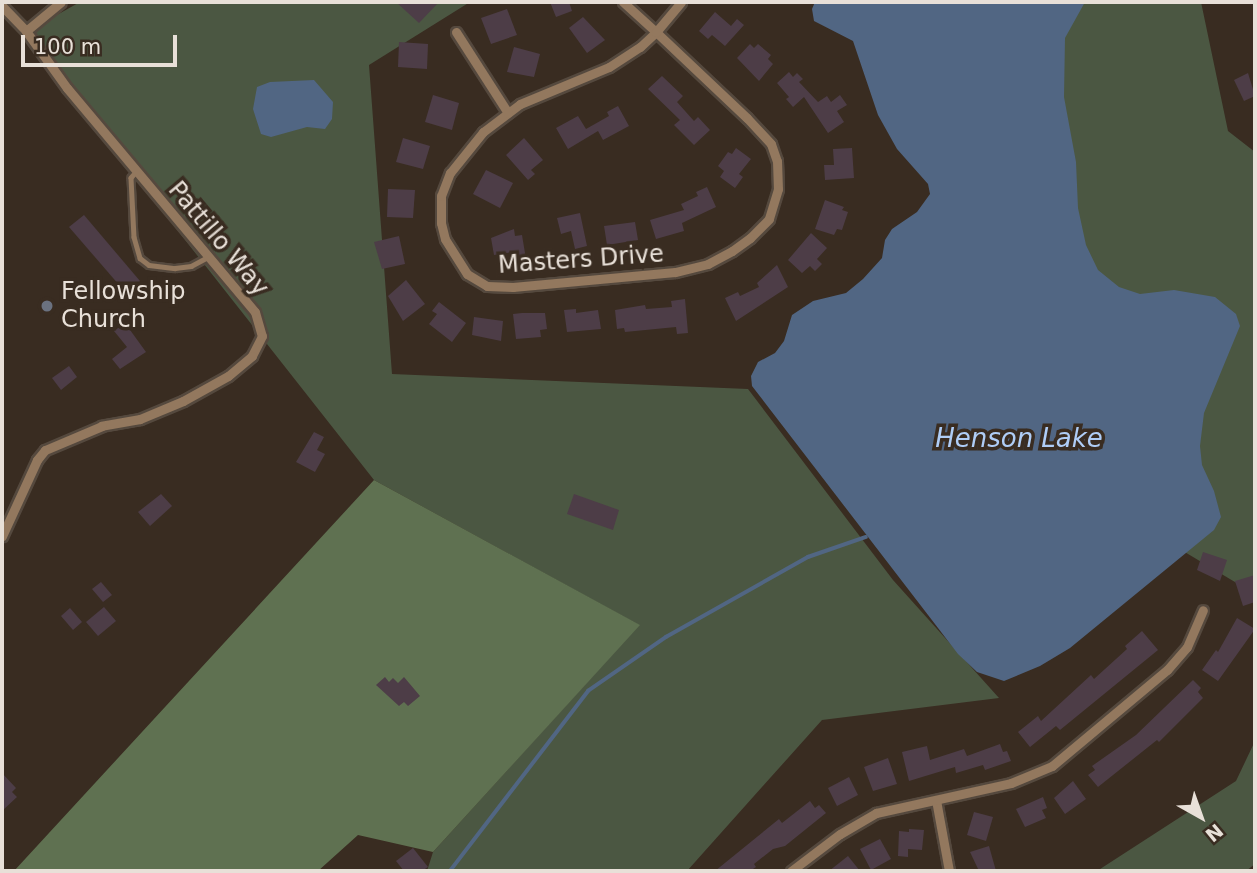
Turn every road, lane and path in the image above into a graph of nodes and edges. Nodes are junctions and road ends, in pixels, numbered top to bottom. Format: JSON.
{"nodes":[{"id":1,"x":61,"y":2,"type":"edge"},
{"id":2,"x":623,"y":2,"type":"edge"},
{"id":3,"x":681,"y":2,"type":"edge"},
{"id":4,"x":2,"y":6,"type":"edge"},
{"id":5,"x":26,"y":31,"type":"junction"},
{"id":6,"x":456,"y":32,"type":"dead end"},
{"id":7,"x":656,"y":32,"type":"junction"},
{"id":8,"x":508,"y":113,"type":"junction"},
{"id":9,"x":137,"y":171,"type":"junction"},
{"id":10,"x":209,"y":257,"type":"junction"},
{"id":11,"x":2,"y":536,"type":"edge"},
{"id":12,"x":1203,"y":610,"type":"dead end"},
{"id":13,"x":936,"y":800,"type":"junction"},
{"id":14,"x":791,"y":871,"type":"edge"},
{"id":15,"x":948,"y":871,"type":"edge"}],
"edges":[{"from":1,"to":5,"type":"street"},
{"from":2,"to":7,"type":"street","name":"Masters Drive"},
{"from":3,"to":7,"type":"street","name":"Masters Drive"},
{"from":4,"to":5,"type":"street","name":"Pattillo Way"},
{"from":5,"to":9,"type":"street","name":"Pattillo Way"},
{"from":6,"to":8,"type":"street"},
{"from":7,"to":8,"type":"street","name":"Masters Drive"},
{"from":7,"to":8,"type":"street","name":"Masters Drive"},
{"from":9,"to":10,"type":"street","name":"Pattillo Way"},
{"from":9,"to":10,"type":"lane"},
{"from":10,"to":11,"type":"street","name":"Pattillo Way"},
{"from":12,"to":13,"type":"street"},
{"from":13,"to":14,"type":"street"},
{"from":13,"to":15,"type":"street"}]}
